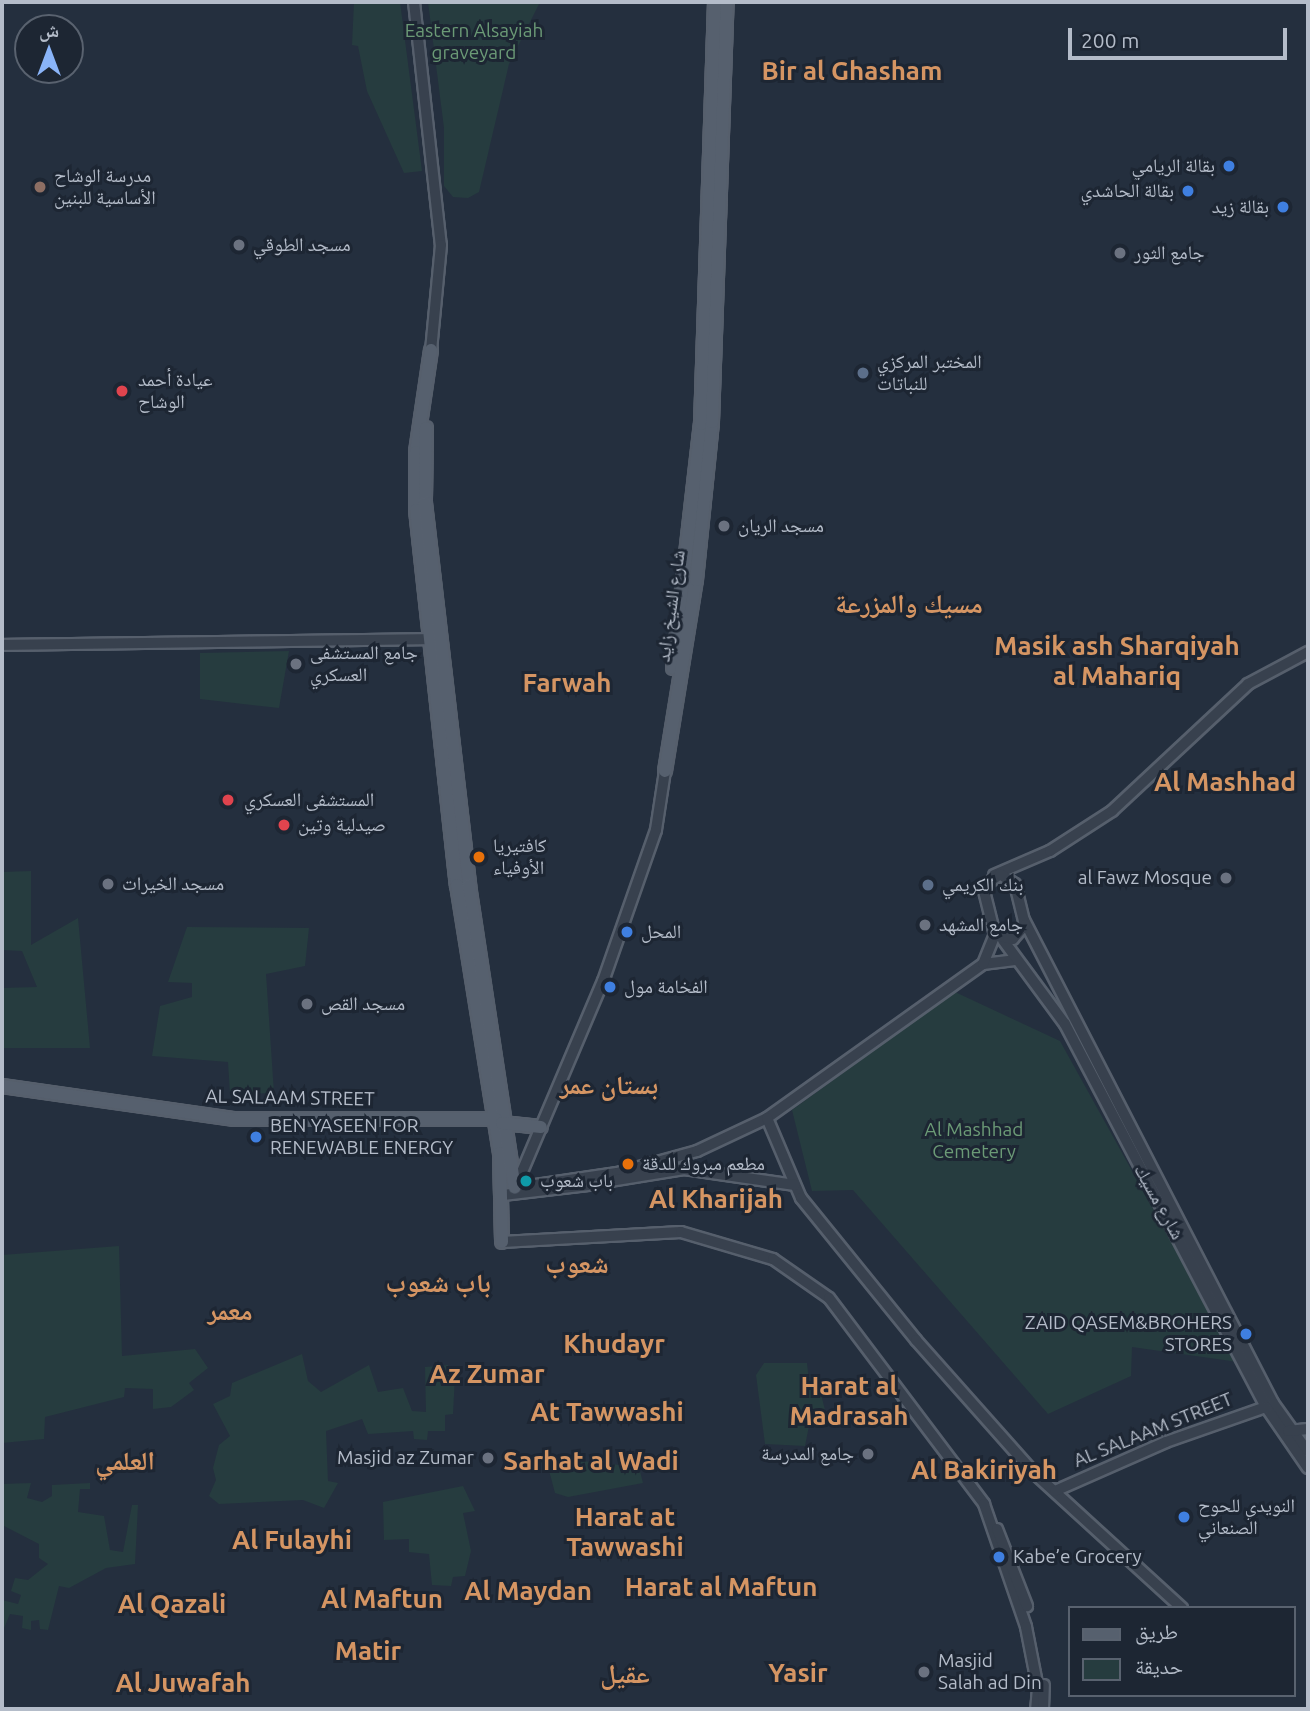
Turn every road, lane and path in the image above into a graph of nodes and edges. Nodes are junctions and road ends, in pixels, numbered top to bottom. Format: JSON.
{"nodes":[{"id":1,"x":414,"y":2,"type":"edge"},
{"id":2,"x":715,"y":2,"type":"edge"},
{"id":3,"x":727,"y":2,"type":"edge"},
{"id":4,"x":431,"y":350,"type":"joint"},
{"id":5,"x":424,"y":414,"type":"junction"},
{"id":6,"x":432,"y":639,"type":"junction"},
{"id":7,"x":2,"y":645,"type":"edge"},
{"id":8,"x":60,"y":646,"type":"junction"},
{"id":9,"x":2,"y":650,"type":"edge"},
{"id":10,"x":1308,"y":652,"type":"edge"},
{"id":11,"x":665,"y":771,"type":"junction"},
{"id":12,"x":1027,"y":862,"type":"junction"},
{"id":13,"x":994,"y":875,"type":"junction"},
{"id":14,"x":1016,"y":884,"type":"junction"},
{"id":15,"x":1024,"y":920,"type":"junction"},
{"id":16,"x":999,"y":937,"type":"junction"},
{"id":17,"x":1017,"y":960,"type":"junction"},
{"id":18,"x":984,"y":964,"type":"junction"},
{"id":19,"x":2,"y":1078,"type":"edge"},
{"id":20,"x":2,"y":1086,"type":"edge"},
{"id":21,"x":114,"y":1101,"type":"junction"},
{"id":22,"x":767,"y":1118,"type":"junction"},
{"id":23,"x":496,"y":1119,"type":"junction"},
{"id":24,"x":508,"y":1127,"type":"junction"},
{"id":25,"x":541,"y":1127,"type":"junction"},
{"id":26,"x":1126,"y":1131,"type":"junction"},
{"id":27,"x":795,"y":1185,"type":"junction"},
{"id":28,"x":514,"y":1188,"type":"junction"},
{"id":29,"x":503,"y":1195,"type":"junction"},
{"id":30,"x":502,"y":1242,"type":"joint"},
{"id":31,"x":1266,"y":1407,"type":"junction"},
{"id":32,"x":1308,"y":1429,"type":"edge"},
{"id":33,"x":1287,"y":1432,"type":"junction"},
{"id":34,"x":1304,"y":1448,"type":"edge"},
{"id":35,"x":1308,"y":1468,"type":"edge"},
{"id":36,"x":1055,"y":1492,"type":"junction"},
{"id":37,"x":990,"y":1521,"type":"junction"},
{"id":38,"x":1180,"y":1606,"type":"edge"},
{"id":39,"x":1036,"y":1709,"type":"edge"},
{"id":40,"x":1043,"y":1709,"type":"edge"}],
"edges":[{"from":1,"to":4,"type":"street"},
{"from":2,"to":11,"type":"main road"},
{"from":3,"to":11,"type":"main road","name":"شارع الشيخ زايد"},
{"from":4,"to":5,"type":"main road"},
{"from":5,"to":6,"type":"main road"},
{"from":5,"to":24,"type":"main road"},
{"from":6,"to":8,"type":"street"},
{"from":6,"to":23,"type":"main road"},
{"from":7,"to":8,"type":"street"},
{"from":8,"to":9,"type":"street"},
{"from":10,"to":12,"type":"street"},
{"from":11,"to":25,"type":"street","name":"شارع الشيخ زايد"},
{"from":12,"to":13,"type":"street"},
{"from":12,"to":14,"type":"street"},
{"from":13,"to":14,"type":"street"},
{"from":13,"to":16,"type":"street","name":"شارع مسيك"},
{"from":14,"to":15,"type":"street","name":"شارع مسيك"},
{"from":15,"to":16,"type":"street"},
{"from":15,"to":26,"type":"street","name":"شارع مسيك"},
{"from":16,"to":17,"type":"street","name":"شارع مسيك"},
{"from":16,"to":18,"type":"street"},
{"from":17,"to":18,"type":"street"},
{"from":17,"to":26,"type":"street","name":"شارع مسيك"},
{"from":18,"to":22,"type":"street"},
{"from":19,"to":21,"type":"main road"},
{"from":20,"to":21,"type":"main road","name":"AL SALAAM STREET"},
{"from":21,"to":23,"type":"main road","name":"AL SALAAM STREET"},
{"from":22,"to":27,"type":"street"},
{"from":22,"to":28,"type":"street"},
{"from":23,"to":24,"type":"main road"},
{"from":23,"to":29,"type":"main road"},
{"from":24,"to":25,"type":"main road"},
{"from":24,"to":28,"type":"main road"},
{"from":25,"to":28,"type":"street","name":"شارع الشيخ زايد"},
{"from":26,"to":31,"type":"street","name":"شارع مسيك"},
{"from":26,"to":33,"type":"street","name":"شارع مسيك"},
{"from":27,"to":29,"type":"street"},
{"from":27,"to":36,"type":"street"},
{"from":29,"to":30,"type":"main road"},
{"from":30,"to":37,"type":"street"},
{"from":31,"to":33,"type":"street","name":"شارع مسيك"},
{"from":31,"to":36,"type":"street","name":"AL SALAAM STREET"},
{"from":32,"to":33,"type":"street"},
{"from":33,"to":34,"type":"street","name":"شارع مسيك"},
{"from":34,"to":35,"type":"street","name":"شارع مسيك"},
{"from":36,"to":38,"type":"street"},
{"from":37,"to":39,"type":"street"},
{"from":37,"to":40,"type":"street"}]}
